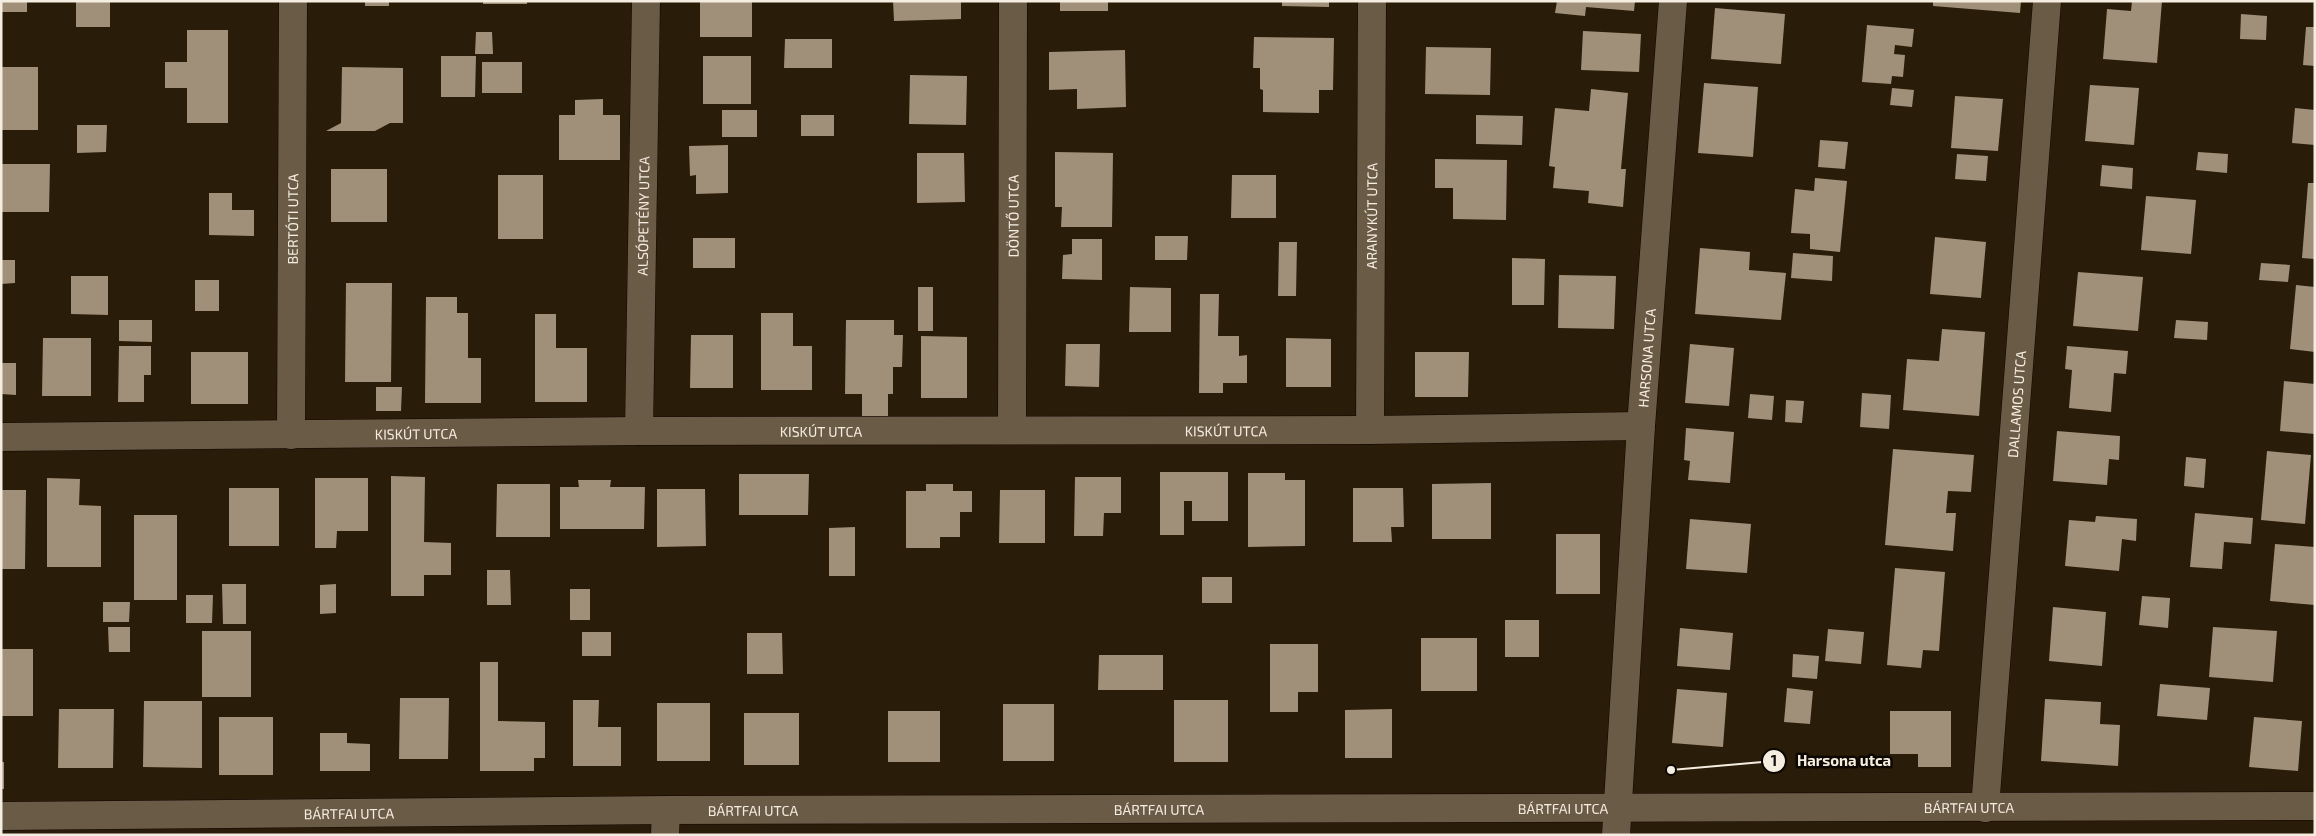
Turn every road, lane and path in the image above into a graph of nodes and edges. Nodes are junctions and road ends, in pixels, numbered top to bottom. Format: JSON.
{"nodes":[{"id":1,"x":293,"y":1,"type":"edge"},
{"id":2,"x":646,"y":1,"type":"edge"},
{"id":3,"x":1013,"y":1,"type":"edge"},
{"id":4,"x":1372,"y":1,"type":"edge"},
{"id":5,"x":1673,"y":1,"type":"edge"},
{"id":6,"x":2047,"y":1,"type":"edge"},
{"id":7,"x":1641,"y":426,"type":"junction"},
{"id":8,"x":1012,"y":430,"type":"junction"},
{"id":9,"x":1370,"y":430,"type":"junction"},
{"id":10,"x":640,"y":431,"type":"junction"},
{"id":11,"x":291,"y":435,"type":"junction"},
{"id":12,"x":1,"y":437,"type":"edge"},
{"id":13,"x":2315,"y":806,"type":"edge"},
{"id":14,"x":1616,"y":807,"type":"junction"},
{"id":15,"x":1985,"y":808,"type":"junction"},
{"id":16,"x":1,"y":816,"type":"edge"},
{"id":17,"x":666,"y":822,"type":"edge"},
{"id":18,"x":1616,"y":835,"type":"edge"}],
"edges":[{"from":1,"to":11,"type":"street","name":"BERTÓTI UTCA"},
{"from":2,"to":10,"type":"street","name":"ALSÓPETÉNY UTCA"},
{"from":3,"to":8,"type":"street","name":"DÖNTŐ UTCA"},
{"from":4,"to":9,"type":"street","name":"ARANYKÚT UTCA"},
{"from":5,"to":7,"type":"street","name":"HARSONA UTCA"},
{"from":6,"to":15,"type":"street","name":"DALLAMOS UTCA"},
{"from":7,"to":9,"type":"street","name":"KISKÚT UTCA"},
{"from":7,"to":14,"type":"street","name":"HARSONA UTCA"},
{"from":8,"to":9,"type":"street","name":"KISKÚT UTCA"},
{"from":8,"to":10,"type":"street","name":"KISKÚT UTCA"},
{"from":10,"to":11,"type":"street","name":"KISKÚT UTCA"},
{"from":11,"to":12,"type":"street","name":"KISKÚT UTCA"},
{"from":13,"to":15,"type":"street","name":"BÁRTFAI UTCA"},
{"from":14,"to":15,"type":"street","name":"BÁRTFAI UTCA"},
{"from":14,"to":17,"type":"street","name":"BÁRTFAI UTCA"},
{"from":14,"to":18,"type":"street","name":"HARSONA UTCA"},
{"from":16,"to":17,"type":"street","name":"BÁRTFAI UTCA"}]}
